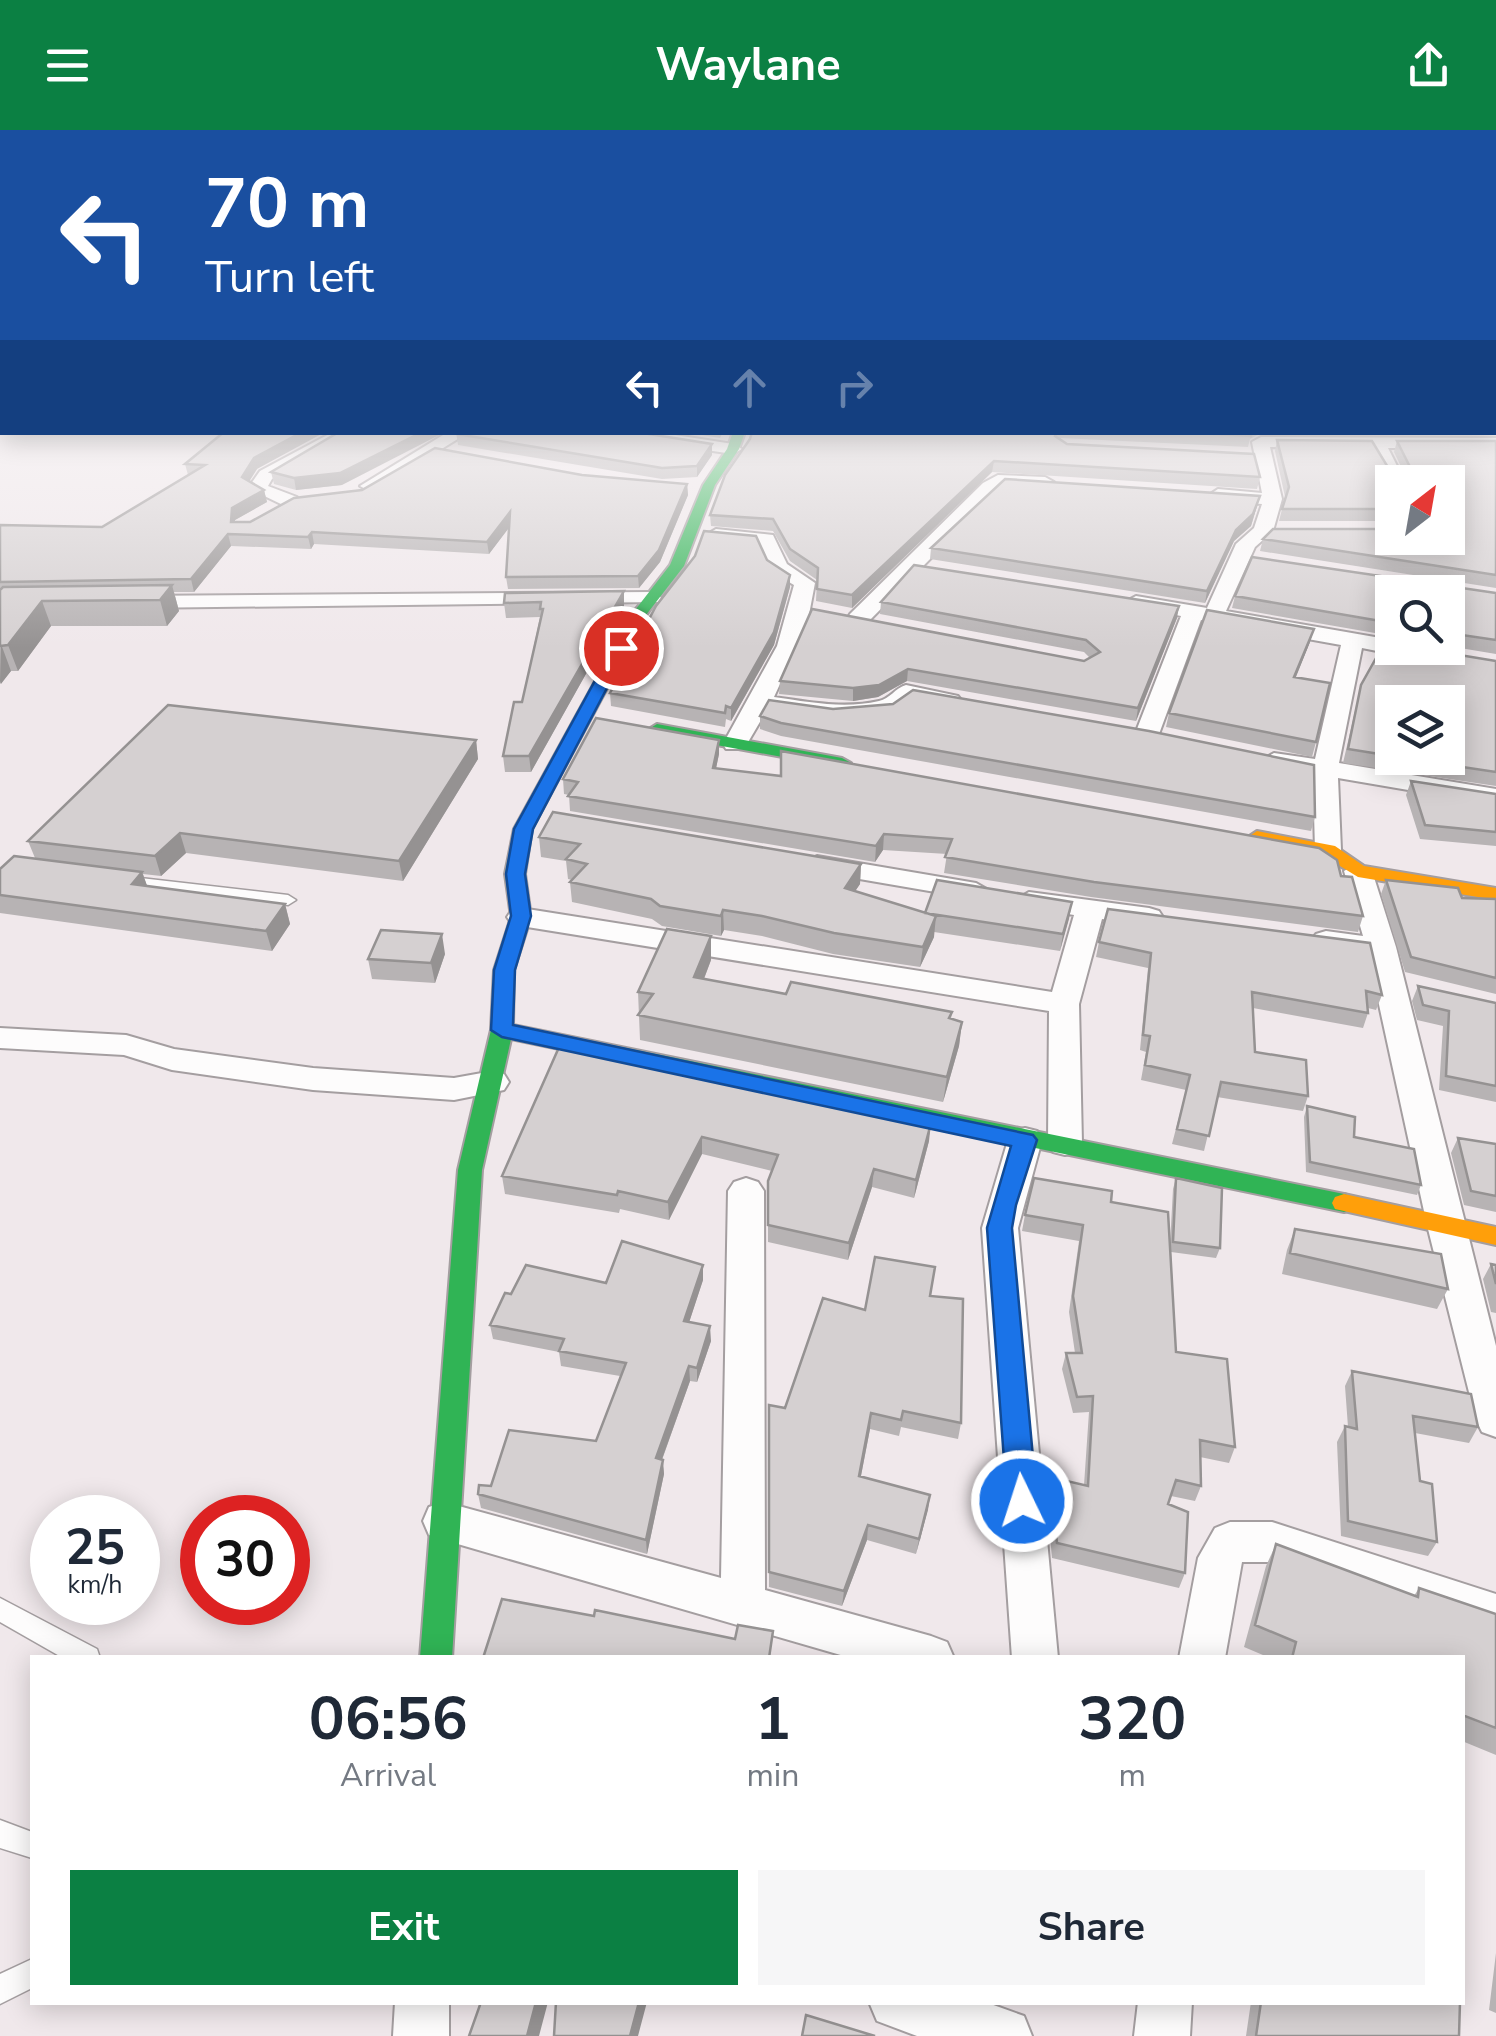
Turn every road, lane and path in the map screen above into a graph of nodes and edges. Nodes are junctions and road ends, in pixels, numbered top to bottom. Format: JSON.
{"nodes":[{"id":1,"x":274,"y":471,"type":"edge"},
{"id":2,"x":394,"y":471,"type":"edge"},
{"id":3,"x":718,"y":471,"type":"edge"},
{"id":4,"x":1259,"y":471,"type":"edge"},
{"id":5,"x":1074,"y":484,"type":"edge"},
{"id":6,"x":680,"y":490,"type":"edge"},
{"id":7,"x":1194,"y":493,"type":"edge"},
{"id":8,"x":354,"y":494,"type":"edge"},
{"id":9,"x":704,"y":494,"type":"junction"},
{"id":10,"x":1274,"y":499,"type":"junction"},
{"id":11,"x":268,"y":513,"type":"edge"},
{"id":12,"x":690,"y":532,"type":"junction"},
{"id":13,"x":907,"y":566,"type":"junction"},
{"id":14,"x":946,"y":572,"type":"edge"},
{"id":15,"x":651,"y":598,"type":"junction"},
{"id":16,"x":1118,"y":599,"type":"edge"},
{"id":17,"x":116,"y":602,"type":"edge"},
{"id":18,"x":1204,"y":613,"type":"junction"},
{"id":19,"x":840,"y":616,"type":"junction"},
{"id":20,"x":1353,"y":641,"type":"junction"},
{"id":21,"x":1375,"y":644,"type":"edge"},
{"id":22,"x":760,"y":702,"type":"junction"},
{"id":23,"x":970,"y":705,"type":"edge"},
{"id":24,"x":641,"y":726,"type":"edge"},
{"id":25,"x":1147,"y":734,"type":"edge"},
{"id":26,"x":735,"y":744,"type":"junction"},
{"id":27,"x":1254,"y":756,"type":"edge"},
{"id":28,"x":869,"y":768,"type":"edge"},
{"id":29,"x":1325,"y":771,"type":"junction"},
{"id":30,"x":1496,"y":798,"type":"edge"},
{"id":31,"x":528,"y":816,"type":"junction"},
{"id":32,"x":566,"y":822,"type":"edge"},
{"id":33,"x":1233,"y":833,"type":"edge"},
{"id":34,"x":1328,"y":850,"type":"junction"},
{"id":35,"x":797,"y":861,"type":"edge"},
{"id":36,"x":1358,"y":871,"type":"junction"},
{"id":37,"x":96,"y":877,"type":"edge"},
{"id":38,"x":1496,"y":894,"type":"edge"},
{"id":39,"x":288,"y":900,"type":"dead end"},
{"id":40,"x":1090,"y":910,"type":"junction"},
{"id":41,"x":521,"y":916,"type":"junction"},
{"id":42,"x":1168,"y":920,"type":"edge"},
{"id":43,"x":1304,"y":937,"type":"edge"},
{"id":44,"x":1382,"y":947,"type":"junction"},
{"id":45,"x":1389,"y":982,"type":"junction"},
{"id":46,"x":1425,"y":990,"type":"edge"},
{"id":47,"x":1064,"y":1004,"type":"junction"},
{"id":48,"x":502,"y":1030,"type":"junction"},
{"id":49,"x":0,"y":1038,"type":"edge"},
{"id":50,"x":493,"y":1082,"type":"junction"},
{"id":51,"x":1045,"y":1142,"type":"junction"},
{"id":52,"x":746,"y":1191,"type":"dead end"},
{"id":53,"x":1445,"y":1225,"type":"junction"},
{"id":54,"x":1496,"y":1236,"type":"edge"},
{"id":55,"x":1496,"y":1420,"type":"edge"},
{"id":56,"x":444,"y":1521,"type":"junction"},
{"id":57,"x":742,"y":1605,"type":"junction"},
{"id":58,"x":0,"y":1609,"type":"edge"},
{"id":59,"x":1496,"y":1615,"type":"edge"},
{"id":60,"x":83,"y":1655,"type":"edge"},
{"id":61,"x":436,"y":1655,"type":"edge"},
{"id":62,"x":919,"y":1655,"type":"edge"},
{"id":63,"x":1035,"y":1655,"type":"edge"},
{"id":64,"x":1203,"y":1655,"type":"edge"},
{"id":65,"x":0,"y":1834,"type":"edge"},
{"id":66,"x":30,"y":1845,"type":"edge"},
{"id":67,"x":30,"y":1974,"type":"edge"},
{"id":68,"x":0,"y":1989,"type":"edge"},
{"id":69,"x":422,"y":2005,"type":"edge"},
{"id":70,"x":906,"y":2005,"type":"edge"},
{"id":71,"x":1165,"y":2005,"type":"edge"},
{"id":72,"x":421,"y":2036,"type":"edge"},
{"id":73,"x":1004,"y":2036,"type":"edge"},
{"id":74,"x":1162,"y":2036,"type":"edge"}],
"edges":[{"from":1,"to":11,"type":"street"},
{"from":2,"to":8,"type":"street"},
{"from":3,"to":9,"type":"street"},
{"from":4,"to":10,"type":"street"},
{"from":5,"to":13,"type":"street"},
{"from":6,"to":9,"type":"street"},
{"from":7,"to":10,"type":"street"},
{"from":9,"to":12,"type":"street"},
{"from":10,"to":18,"type":"street"},
{"from":12,"to":15,"type":"street"},
{"from":12,"to":19,"type":"street"},
{"from":13,"to":14,"type":"street"},
{"from":13,"to":19,"type":"street"},
{"from":15,"to":17,"type":"street"},
{"from":15,"to":31,"type":"street"},
{"from":16,"to":18,"type":"street"},
{"from":18,"to":20,"type":"street"},
{"from":18,"to":25,"type":"street"},
{"from":19,"to":22,"type":"street"},
{"from":20,"to":21,"type":"street"},
{"from":20,"to":29,"type":"street"},
{"from":22,"to":23,"type":"street"},
{"from":22,"to":26,"type":"street"},
{"from":24,"to":26,"type":"street"},
{"from":26,"to":28,"type":"street"},
{"from":27,"to":29,"type":"street"},
{"from":29,"to":30,"type":"street"},
{"from":29,"to":34,"type":"street"},
{"from":31,"to":32,"type":"street"},
{"from":31,"to":41,"type":"street"},
{"from":33,"to":34,"type":"street"},
{"from":34,"to":36,"type":"street"},
{"from":35,"to":40,"type":"street"},
{"from":36,"to":38,"type":"street"},
{"from":36,"to":44,"type":"street"},
{"from":37,"to":39,"type":"lane"},
{"from":40,"to":42,"type":"street"},
{"from":40,"to":47,"type":"street"},
{"from":41,"to":47,"type":"street"},
{"from":41,"to":48,"type":"street"},
{"from":43,"to":44,"type":"street"},
{"from":44,"to":45,"type":"street"},
{"from":45,"to":46,"type":"street"},
{"from":45,"to":53,"type":"street"},
{"from":47,"to":51,"type":"street"},
{"from":48,"to":50,"type":"street"},
{"from":48,"to":51,"type":"street"},
{"from":49,"to":50,"type":"street"},
{"from":50,"to":56,"type":"street"},
{"from":51,"to":53,"type":"street"},
{"from":51,"to":63,"type":"street"},
{"from":52,"to":57,"type":"street"},
{"from":53,"to":54,"type":"street"},
{"from":53,"to":55,"type":"street"},
{"from":56,"to":57,"type":"street"},
{"from":56,"to":61,"type":"street"},
{"from":57,"to":62,"type":"street"},
{"from":58,"to":60,"type":"lane"},
{"from":59,"to":64,"type":"street"},
{"from":65,"to":66,"type":"lane"},
{"from":67,"to":68,"type":"lane"},
{"from":69,"to":72,"type":"street"},
{"from":70,"to":73,"type":"street"},
{"from":71,"to":74,"type":"street"}]}
